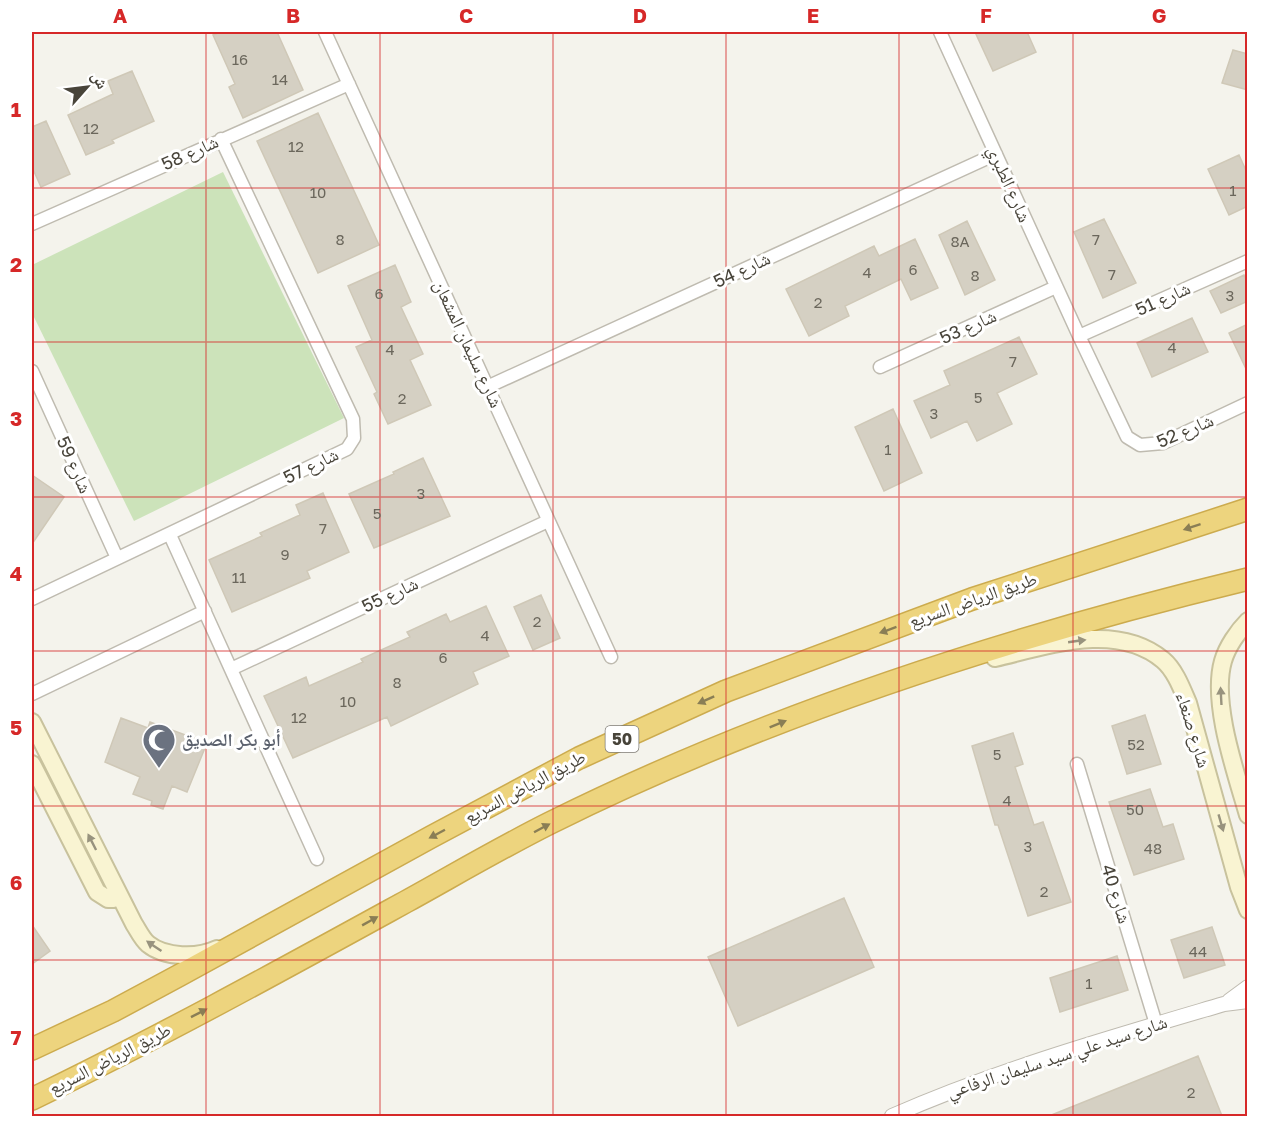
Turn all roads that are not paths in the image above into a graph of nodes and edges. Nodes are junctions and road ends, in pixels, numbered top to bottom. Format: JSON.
{"nodes":[{"id":1,"x":325,"y":32,"type":"edge"},
{"id":2,"x":940,"y":32,"type":"edge"},
{"id":3,"x":349,"y":84,"type":"junction"},
{"id":4,"x":221,"y":139,"type":"junction"},
{"id":5,"x":996,"y":154,"type":"junction"},
{"id":6,"x":32,"y":224,"type":"edge"},
{"id":7,"x":1248,"y":261,"type":"edge"},
{"id":8,"x":1056,"y":287,"type":"junction"},
{"id":9,"x":1079,"y":336,"type":"junction"},
{"id":10,"x":880,"y":367,"type":"dead end"},
{"id":11,"x":32,"y":371,"type":"edge"},
{"id":12,"x":487,"y":387,"type":"junction"},
{"id":13,"x":1248,"y":403,"type":"edge"},
{"id":14,"x":1248,"y":509,"type":"edge"},
{"id":15,"x":548,"y":520,"type":"junction"},
{"id":16,"x":170,"y":535,"type":"junction"},
{"id":17,"x":117,"y":558,"type":"junction"},
{"id":18,"x":1248,"y":579,"type":"edge"},
{"id":19,"x":32,"y":599,"type":"edge"},
{"id":20,"x":204,"y":611,"type":"junction"},
{"id":21,"x":1248,"y":621,"type":"edge"},
{"id":22,"x":610,"y":657,"type":"dead end"},
{"id":23,"x":231,"y":669,"type":"junction"},
{"id":24,"x":917,"y":674,"type":"junction"},
{"id":25,"x":32,"y":694,"type":"edge"},
{"id":26,"x":32,"y":722,"type":"edge"},
{"id":27,"x":1231,"y":754,"type":"junction"},
{"id":28,"x":1077,"y":764,"type":"dead end"},
{"id":29,"x":1205,"y":766,"type":"junction"},
{"id":30,"x":33,"y":769,"type":"edge"},
{"id":31,"x":1248,"y":815,"type":"edge"},
{"id":32,"x":317,"y":859,"type":"dead end"},
{"id":33,"x":118,"y":894,"type":"junction"},
{"id":34,"x":1248,"y":910,"type":"edge"},
{"id":35,"x":286,"y":916,"type":"junction"},
{"id":36,"x":1248,"y":987,"type":"edge"},
{"id":37,"x":1248,"y":1002,"type":"edge"},
{"id":38,"x":1224,"y":1004,"type":"junction"},
{"id":39,"x":1156,"y":1024,"type":"junction"},
{"id":40,"x":32,"y":1049,"type":"edge"},
{"id":41,"x":32,"y":1098,"type":"edge"},
{"id":42,"x":892,"y":1116,"type":"edge"}],
"edges":[{"from":1,"to":3,"type":"street","name":"شارع سليمان المشعان"},
{"from":2,"to":5,"type":"street","name":"شارع الطبري"},
{"from":3,"to":4,"type":"street","name":"شارع 58"},
{"from":3,"to":12,"type":"street","name":"شارع سليمان المشعان"},
{"from":4,"to":6,"type":"street","name":"شارع 58"},
{"from":4,"to":16,"type":"street","name":"شارع 57"},
{"from":5,"to":8,"type":"street","name":"شارع الطبري"},
{"from":5,"to":12,"type":"street","name":"شارع 54"},
{"from":7,"to":9,"type":"street","name":"شارع 51"},
{"from":8,"to":9,"type":"street","name":"شارع الطبري"},
{"from":8,"to":10,"type":"street","name":"شارع 53"},
{"from":9,"to":13,"type":"street","name":"شارع 52"},
{"from":11,"to":17,"type":"street","name":"شارع 59"},
{"from":12,"to":15,"type":"street","name":"شارع سليمان المشعان"},
{"from":14,"to":35,"type":"highway","name":"طريق الرياض السريع","number":"50","one_way":true},
{"from":15,"to":22,"type":"street","name":"شارع سليمان المشعان"},
{"from":15,"to":23,"type":"street","name":"شارع 55"},
{"from":16,"to":17,"type":"street","name":"شارع 57"},
{"from":16,"to":20,"type":"street"},
{"from":17,"to":19,"type":"street","name":"شارع 57"},
{"from":18,"to":24,"type":"highway","name":"طريق الرياض السريع"},
{"from":20,"to":23,"type":"street"},
{"from":20,"to":25,"type":"street"},
{"from":27,"to":21,"type":"main road","name":"شارع صنعاء","one_way":true},
{"from":23,"to":32,"type":"street"},
{"from":24,"to":29,"type":"main road","name":"شارع صنعاء","one_way":true},
{"from":41,"to":24,"type":"highway","name":"طريق الرياض السريع","one_way":true},
{"from":33,"to":26,"type":"main road","one_way":true},
{"from":27,"to":29,"type":"main road"},
{"from":27,"to":31,"type":"main road","name":"شارع صنعاء"},
{"from":28,"to":39,"type":"street","name":"شارع 40"},
{"from":29,"to":34,"type":"main road","name":"شارع صنعاء","one_way":true},
{"from":30,"to":33,"type":"main road"},
{"from":35,"to":33,"type":"main road","one_way":true},
{"from":35,"to":40,"type":"highway","name":"طريق الرياض السريع","number":"50"},
{"from":36,"to":38,"type":"street","name":"شارع سيد علي سيد سليمان الرفاعي"},
{"from":37,"to":38,"type":"street","name":"شارع سيد علي سيد سليمان الرفاعي"},
{"from":38,"to":39,"type":"street","name":"شارع سيد علي سيد سليمان الرفاعي"},
{"from":39,"to":42,"type":"street","name":"شارع سيد علي سيد سليمان الرفاعي"}]}
